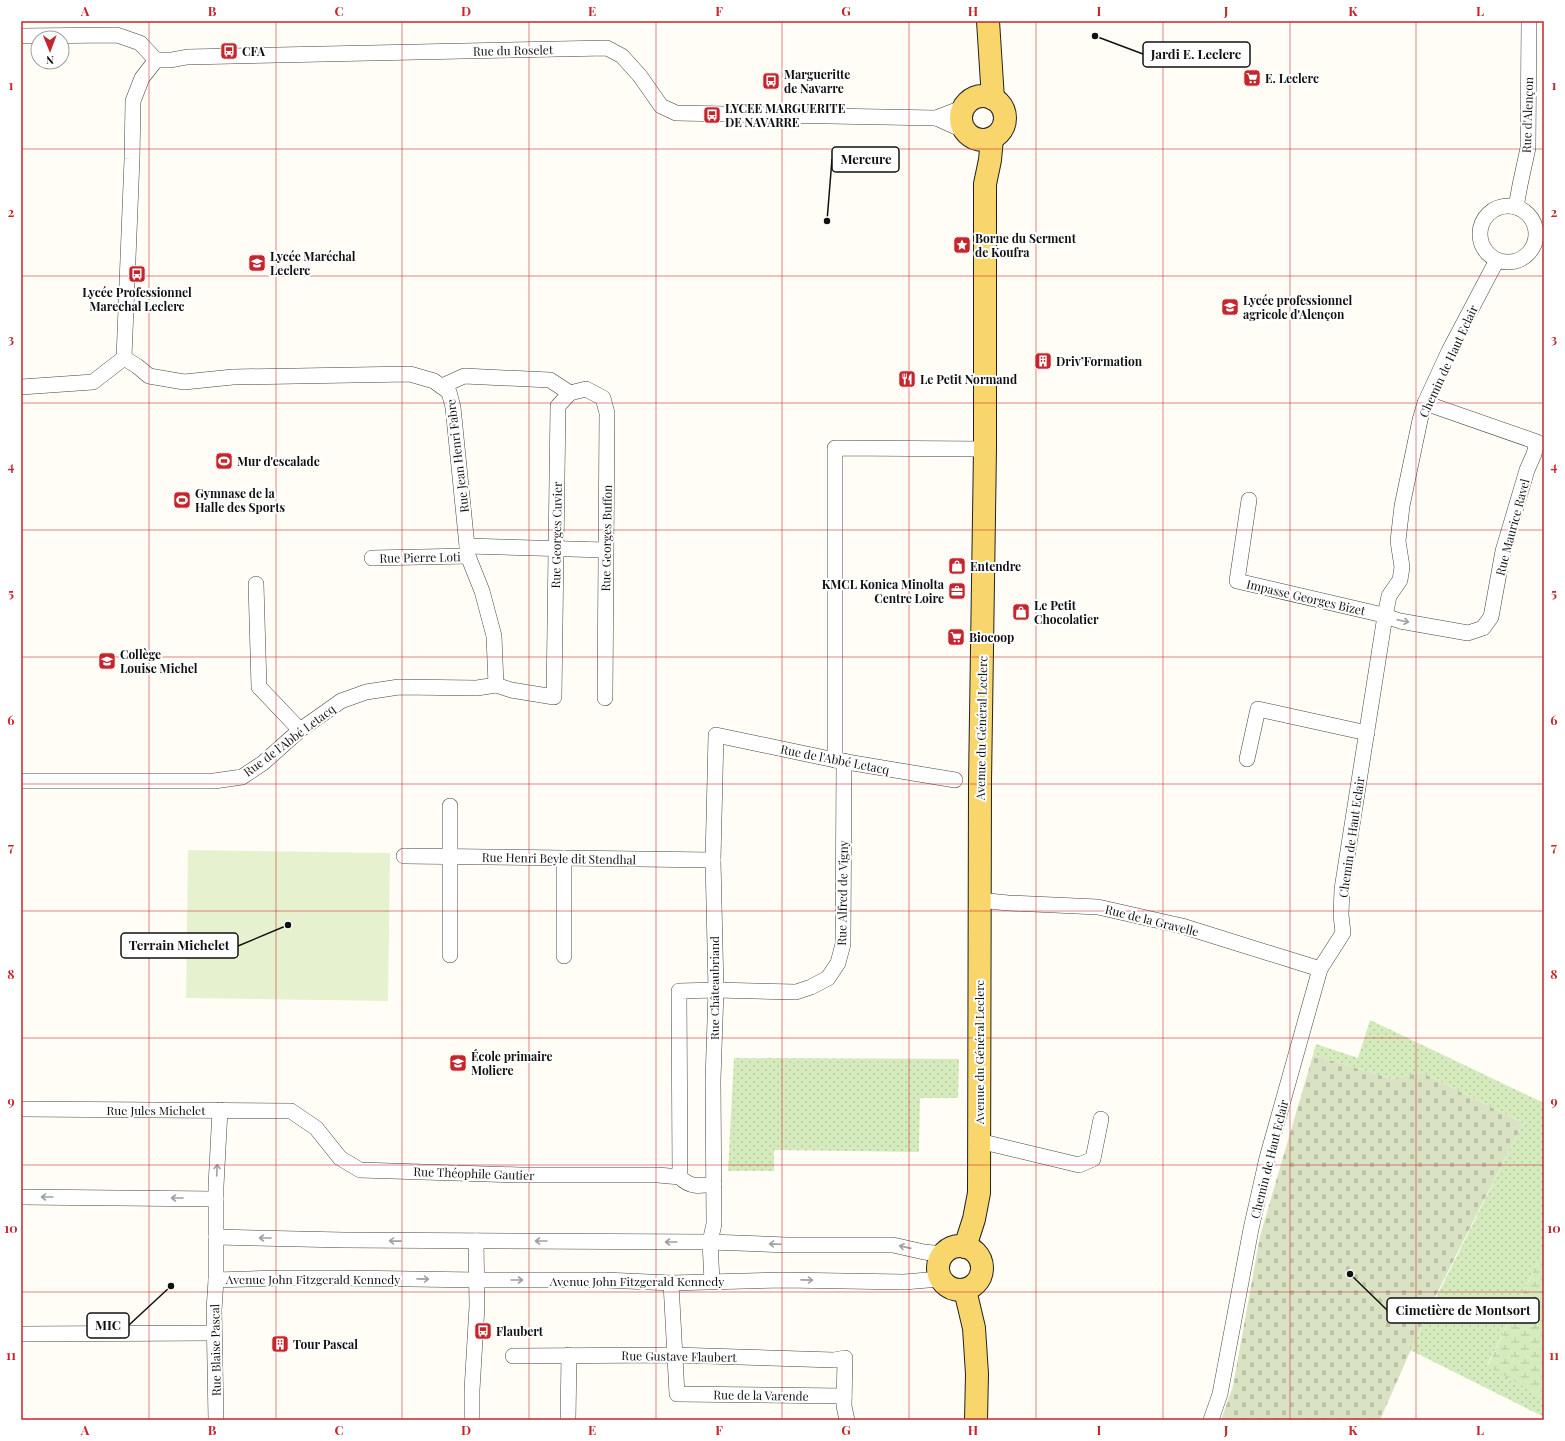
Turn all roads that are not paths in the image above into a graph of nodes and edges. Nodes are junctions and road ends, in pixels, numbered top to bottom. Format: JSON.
{"nodes":[{"id":1,"x":1529,"y":21,"type":"edge"},
{"id":2,"x":988,"y":23,"type":"edge"},
{"id":3,"x":21,"y":36,"type":"edge"},
{"id":4,"x":156,"y":60,"type":"junction"},
{"id":5,"x":976,"y":101,"type":"junction"},
{"id":6,"x":936,"y":118,"type":"junction"},
{"id":7,"x":976,"y":136,"type":"junction"},
{"id":8,"x":1516,"y":207,"type":"junction"},
{"id":9,"x":1538,"y":250,"type":"edge"},
{"id":10,"x":1497,"y":260,"type":"junction"},
{"id":11,"x":124,"y":358,"type":"junction"},
{"id":12,"x":442,"y":386,"type":"junction"},
{"id":13,"x":21,"y":387,"type":"edge"},
{"id":14,"x":570,"y":394,"type":"junction"},
{"id":15,"x":1425,"y":403,"type":"junction"},
{"id":16,"x":1541,"y":439,"type":"edge"},
{"id":17,"x":985,"y":448,"type":"junction"},
{"id":18,"x":1249,"y":500,"type":"dead end"},
{"id":19,"x":556,"y":548,"type":"junction"},
{"id":20,"x":605,"y":550,"type":"junction"},
{"id":21,"x":468,"y":551,"type":"junction"},
{"id":22,"x":372,"y":558,"type":"dead end"},
{"id":23,"x":256,"y":584,"type":"dead end"},
{"id":24,"x":1385,"y":616,"type":"junction"},
{"id":25,"x":496,"y":685,"type":"junction"},
{"id":26,"x":554,"y":697,"type":"joint"},
{"id":27,"x":605,"y":698,"type":"dead end"},
{"id":28,"x":300,"y":730,"type":"junction"},
{"id":29,"x":1367,"y":733,"type":"junction"},
{"id":30,"x":716,"y":735,"type":"joint"},
{"id":31,"x":1247,"y":759,"type":"dead end"},
{"id":32,"x":839,"y":760,"type":"junction"},
{"id":33,"x":955,"y":780,"type":"dead end"},
{"id":34,"x":21,"y":781,"type":"edge"},
{"id":35,"x":450,"y":806,"type":"dead end"},
{"id":36,"x":404,"y":856,"type":"dead end"},
{"id":37,"x":449,"y":856,"type":"junction"},
{"id":38,"x":564,"y":858,"type":"junction"},
{"id":39,"x":713,"y":860,"type":"junction"},
{"id":40,"x":980,"y":900,"type":"junction"},
{"id":41,"x":450,"y":955,"type":"dead end"},
{"id":42,"x":564,"y":956,"type":"dead end"},
{"id":43,"x":1320,"y":968,"type":"junction"},
{"id":44,"x":716,"y":990,"type":"junction"},
{"id":45,"x":21,"y":1108,"type":"edge"},
{"id":46,"x":220,"y":1110,"type":"junction"},
{"id":47,"x":291,"y":1111,"type":"joint"},
{"id":48,"x":1101,"y":1119,"type":"dead end"},
{"id":49,"x":979,"y":1141,"type":"junction"},
{"id":50,"x":680,"y":1177,"type":"junction"},
{"id":51,"x":714,"y":1184,"type":"junction"},
{"id":52,"x":21,"y":1196,"type":"edge"},
{"id":53,"x":216,"y":1199,"type":"junction"},
{"id":54,"x":216,"y":1237,"type":"junction"},
{"id":55,"x":476,"y":1241,"type":"junction"},
{"id":56,"x":710,"y":1242,"type":"junction"},
{"id":57,"x":965,"y":1247,"type":"junction"},
{"id":58,"x":943,"y":1254,"type":"junction"},
{"id":59,"x":940,"y":1279,"type":"junction"},
{"id":60,"x":216,"y":1280,"type":"junction"},
{"id":61,"x":478,"y":1280,"type":"junction"},
{"id":62,"x":712,"y":1281,"type":"junction"},
{"id":63,"x":671,"y":1283,"type":"junction"},
{"id":64,"x":965,"y":1290,"type":"junction"},
{"id":65,"x":214,"y":1333,"type":"junction"},
{"id":66,"x":21,"y":1334,"type":"edge"},
{"id":67,"x":674,"y":1355,"type":"junction"},
{"id":68,"x":513,"y":1356,"type":"dead end"},
{"id":69,"x":569,"y":1356,"type":"junction"},
{"id":70,"x":844,"y":1396,"type":"junction"},
{"id":71,"x":216,"y":1420,"type":"edge"},
{"id":72,"x":472,"y":1420,"type":"edge"},
{"id":73,"x":568,"y":1420,"type":"edge"},
{"id":74,"x":847,"y":1420,"type":"edge"},
{"id":75,"x":976,"y":1420,"type":"edge"},
{"id":76,"x":1211,"y":1420,"type":"edge"}],
"edges":[{"from":1,"to":8,"type":"street","name":"Rue d'Alençon"},
{"from":2,"to":5,"type":"main road"},
{"from":3,"to":4,"type":"street"},
{"from":4,"to":6,"type":"street","name":"Rue du Roselet"},
{"from":4,"to":11,"type":"street"},
{"from":5,"to":6,"type":"street","name":"Rue du Roselet"},
{"from":5,"to":7,"type":"main road"},
{"from":5,"to":7,"type":"main road"},
{"from":6,"to":7,"type":"street","name":"Rue du Roselet"},
{"from":7,"to":17,"type":"main road","name":"Avenue du Général Leclerc"},
{"from":8,"to":9,"type":"street"},
{"from":8,"to":10,"type":"street"},
{"from":9,"to":10,"type":"street"},
{"from":10,"to":15,"type":"street","name":"Chemin de Haut Eclair"},
{"from":11,"to":12,"type":"street","name":"Rue Jean Henri Fabre"},
{"from":11,"to":13,"type":"street"},
{"from":12,"to":14,"type":"street"},
{"from":12,"to":21,"type":"street","name":"Rue Jean Henri Fabre"},
{"from":14,"to":19,"type":"street","name":"Rue Georges Cuvier"},
{"from":14,"to":20,"type":"street","name":"Rue Georges Buffon"},
{"from":15,"to":16,"type":"street","name":"Rue Maurice Ravel"},
{"from":15,"to":24,"type":"street","name":"Chemin de Haut Eclair"},
{"from":24,"to":16,"type":"street","name":"Rue Maurice Ravel","one_way":true},
{"from":17,"to":32,"type":"street","name":"Rue Alfred de Vigny"},
{"from":17,"to":40,"type":"main road","name":"Avenue du Général Leclerc"},
{"from":18,"to":24,"type":"street","name":"Impasse Georges Bizet"},
{"from":19,"to":20,"type":"street","name":"Rue Pierre Loti"},
{"from":19,"to":21,"type":"street","name":"Rue Pierre Loti"},
{"from":19,"to":26,"type":"street","name":"Rue Georges Cuvier"},
{"from":20,"to":27,"type":"street","name":"Rue Georges Buffon"},
{"from":21,"to":22,"type":"street","name":"Rue Pierre Loti"},
{"from":21,"to":25,"type":"street","name":"Rue Jean Henri Fabre"},
{"from":23,"to":28,"type":"street"},
{"from":24,"to":29,"type":"street","name":"Chemin de Haut Eclair"},
{"from":25,"to":26,"type":"street","name":"Rue de l'Abbé Letacq"},
{"from":25,"to":28,"type":"street","name":"Rue de l'Abbé Letacq"},
{"from":28,"to":34,"type":"street","name":"Rue de l'Abbé Letacq"},
{"from":29,"to":31,"type":"street"},
{"from":29,"to":43,"type":"street","name":"Chemin de Haut Eclair"},
{"from":30,"to":32,"type":"street","name":"Rue de l'Abbé Letacq"},
{"from":30,"to":39,"type":"street","name":"Rue Châteaubriand"},
{"from":32,"to":33,"type":"street","name":"Rue de l'Abbé Letacq"},
{"from":32,"to":44,"type":"street","name":"Rue Alfred de Vigny"},
{"from":35,"to":37,"type":"street"},
{"from":36,"to":37,"type":"street","name":"Rue Henri Beyle dit Stendhal"},
{"from":37,"to":38,"type":"street","name":"Rue Henri Beyle dit Stendhal"},
{"from":37,"to":41,"type":"street"},
{"from":38,"to":39,"type":"street","name":"Rue Henri Beyle dit Stendhal"},
{"from":38,"to":42,"type":"street"},
{"from":39,"to":44,"type":"street","name":"Rue Châteaubriand"},
{"from":40,"to":43,"type":"street","name":"Rue de la Gravelle"},
{"from":40,"to":49,"type":"main road","name":"Avenue du Général Leclerc"},
{"from":43,"to":76,"type":"street","name":"Chemin de Haut Eclair"},
{"from":44,"to":50,"type":"street","name":"Rue Alfred de Vigny"},
{"from":44,"to":51,"type":"street","name":"Rue Châteaubriand"},
{"from":45,"to":46,"type":"street","name":"Rue Jules Michelet"},
{"from":46,"to":47,"type":"street","name":"Rue Jules Michelet"},
{"from":53,"to":46,"type":"street","name":"Avenue John Fitzgerald Kennedy","one_way":true},
{"from":47,"to":50,"type":"street","name":"Rue Théophile Gautier"},
{"from":48,"to":49,"type":"street"},
{"from":49,"to":57,"type":"main road","name":"Avenue du Général Leclerc"},
{"from":50,"to":51,"type":"street"},
{"from":51,"to":56,"type":"street","name":"Rue Châteaubriand"},
{"from":53,"to":52,"type":"street","one_way":true},
{"from":53,"to":54,"type":"street","name":"Avenue John Fitzgerald Kennedy"},
{"from":55,"to":54,"type":"street","one_way":true},
{"from":54,"to":60,"type":"street","name":"Avenue John Fitzgerald Kennedy"},
{"from":56,"to":55,"type":"street","one_way":true},
{"from":55,"to":61,"type":"street"},
{"from":58,"to":56,"type":"street","one_way":true},
{"from":56,"to":62,"type":"street","name":"Rue Châteaubriand"},
{"from":57,"to":58,"type":"main road"},
{"from":57,"to":64,"type":"main road"},
{"from":58,"to":59,"type":"main road"},
{"from":62,"to":59,"type":"street","name":"Avenue John Fitzgerald Kennedy","one_way":true},
{"from":59,"to":64,"type":"main road"},
{"from":60,"to":61,"type":"street","name":"Avenue John Fitzgerald Kennedy","one_way":true},
{"from":60,"to":65,"type":"street","name":"Rue Blaise Pascal"},
{"from":61,"to":63,"type":"street","name":"Avenue John Fitzgerald Kennedy","one_way":true},
{"from":61,"to":72,"type":"street"},
{"from":62,"to":63,"type":"street","name":"Avenue John Fitzgerald Kennedy"},
{"from":63,"to":67,"type":"street"},
{"from":64,"to":75,"type":"main road"},
{"from":65,"to":66,"type":"street"},
{"from":65,"to":71,"type":"street","name":"Rue Blaise Pascal"},
{"from":67,"to":69,"type":"street","name":"Rue Gustave Flaubert"},
{"from":67,"to":70,"type":"street","name":"Rue de la Varende"},
{"from":67,"to":70,"type":"street","name":"Rue Gustave Flaubert"},
{"from":68,"to":69,"type":"street","name":"Rue Gustave Flaubert"},
{"from":69,"to":73,"type":"street"},
{"from":70,"to":74,"type":"street"}]}
